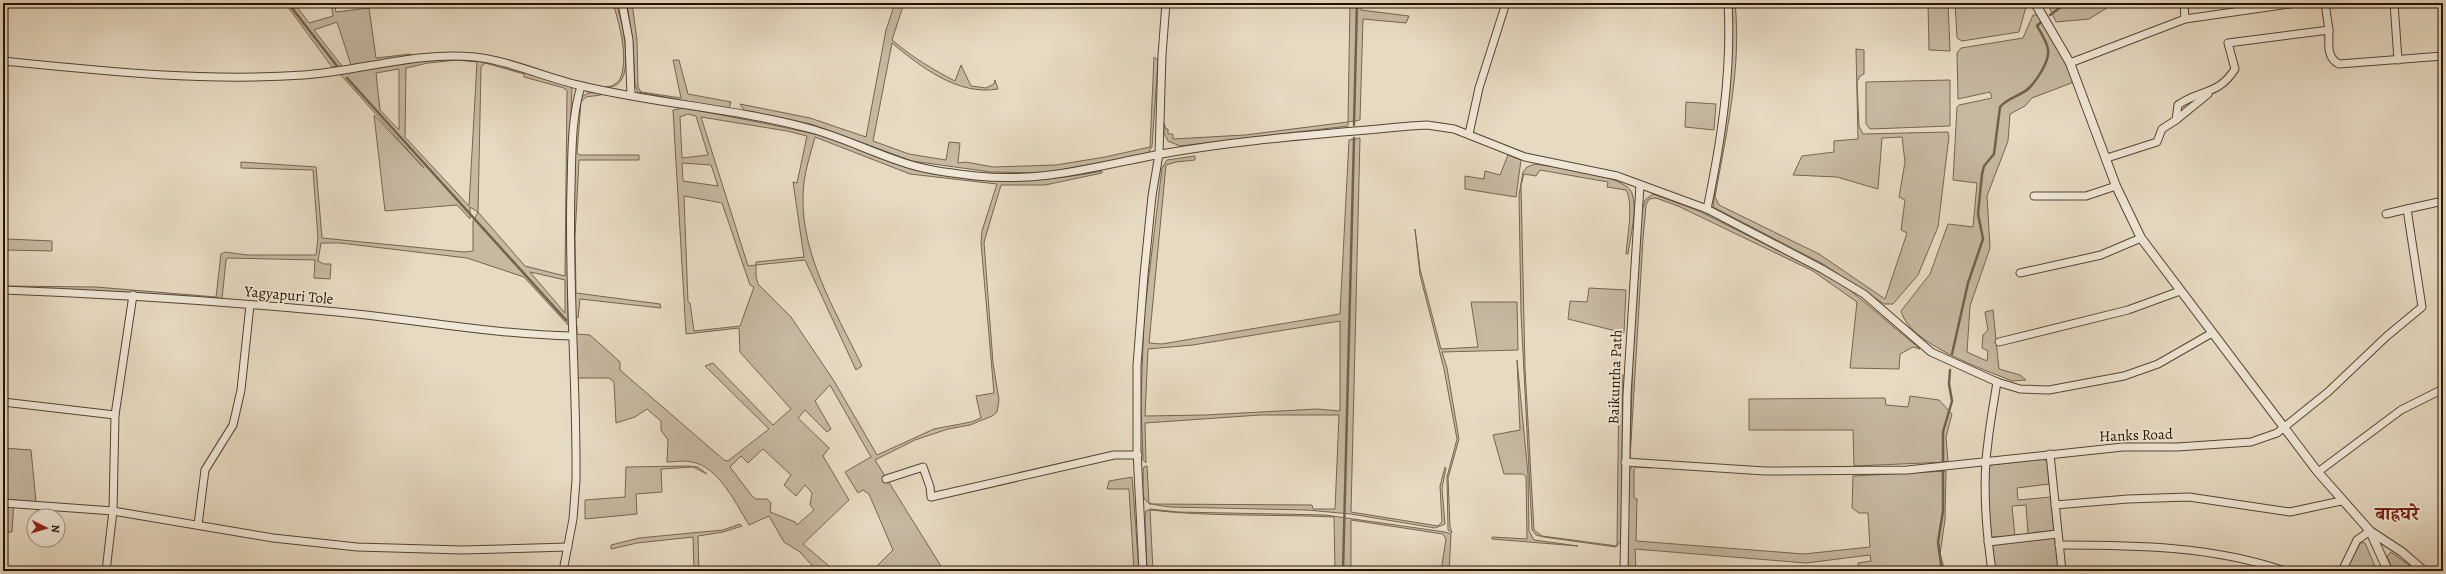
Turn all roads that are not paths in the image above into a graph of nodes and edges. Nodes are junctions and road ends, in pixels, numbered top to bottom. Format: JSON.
{"nodes":[{"id":1,"x":622,"y":3,"type":"edge"},
{"id":2,"x":1166,"y":3,"type":"edge"},
{"id":3,"x":1506,"y":3,"type":"edge"},
{"id":4,"x":1728,"y":3,"type":"edge"},
{"id":5,"x":2035,"y":3,"type":"edge"},
{"id":6,"x":2184,"y":3,"type":"edge"},
{"id":7,"x":2298,"y":3,"type":"edge"},
{"id":8,"x":2325,"y":3,"type":"edge"},
{"id":9,"x":2394,"y":3,"type":"edge"},
{"id":10,"x":2185,"y":19,"type":"junction"},
{"id":11,"x":2329,"y":30,"type":"junction"},
{"id":12,"x":2443,"y":56,"type":"edge"},
{"id":13,"x":2398,"y":60,"type":"junction"},
{"id":14,"x":3,"y":61,"type":"edge"},
{"id":15,"x":2070,"y":63,"type":"junction"},
{"id":16,"x":581,"y":86,"type":"junction"},
{"id":17,"x":631,"y":95,"type":"junction"},
{"id":18,"x":1469,"y":134,"type":"junction"},
{"id":19,"x":1160,"y":154,"type":"junction"},
{"id":20,"x":2107,"y":158,"type":"junction"},
{"id":21,"x":1640,"y":185,"type":"junction"},
{"id":22,"x":2116,"y":186,"type":"junction"},
{"id":23,"x":2034,"y":196,"type":"dead end"},
{"id":24,"x":2443,"y":201,"type":"edge"},
{"id":25,"x":1706,"y":209,"type":"junction"},
{"id":26,"x":2407,"y":209,"type":"junction"},
{"id":27,"x":2386,"y":214,"type":"dead end"},
{"id":28,"x":2141,"y":238,"type":"junction"},
{"id":29,"x":2020,"y":273,"type":"dead end"},
{"id":30,"x":3,"y":290,"type":"edge"},
{"id":31,"x":2180,"y":291,"type":"junction"},
{"id":32,"x":133,"y":295,"type":"junction"},
{"id":33,"x":250,"y":305,"type":"junction"},
{"id":34,"x":2212,"y":333,"type":"junction"},
{"id":35,"x":572,"y":336,"type":"junction"},
{"id":36,"x":1999,"y":342,"type":"dead end"},
{"id":37,"x":1998,"y":382,"type":"junction"},
{"id":38,"x":2443,"y":389,"type":"edge"},
{"id":39,"x":3,"y":402,"type":"edge"},
{"id":40,"x":115,"y":415,"type":"junction"},
{"id":41,"x":2284,"y":428,"type":"junction"},
{"id":42,"x":1138,"y":454,"type":"junction"},
{"id":43,"x":2050,"y":454,"type":"junction"},
{"id":44,"x":1625,"y":462,"type":"junction"},
{"id":45,"x":1987,"y":462,"type":"junction"},
{"id":46,"x":2318,"y":472,"type":"junction"},
{"id":47,"x":886,"y":479,"type":"dead end"},
{"id":48,"x":2341,"y":501,"type":"junction"},
{"id":49,"x":3,"y":503,"type":"edge"},
{"id":50,"x":2055,"y":505,"type":"junction"},
{"id":51,"x":113,"y":511,"type":"junction"},
{"id":52,"x":198,"y":525,"type":"junction"},
{"id":53,"x":2370,"y":531,"type":"junction"},
{"id":54,"x":2058,"y":534,"type":"junction"},
{"id":55,"x":1988,"y":542,"type":"junction"},
{"id":56,"x":2059,"y":545,"type":"junction"},
{"id":57,"x":568,"y":547,"type":"junction"},
{"id":58,"x":106,"y":571,"type":"edge"},
{"id":59,"x":563,"y":571,"type":"edge"},
{"id":60,"x":1144,"y":571,"type":"edge"},
{"id":61,"x":1624,"y":571,"type":"edge"},
{"id":62,"x":1992,"y":571,"type":"edge"},
{"id":63,"x":2062,"y":571,"type":"edge"},
{"id":64,"x":2286,"y":571,"type":"edge"},
{"id":65,"x":2342,"y":571,"type":"edge"},
{"id":66,"x":2388,"y":571,"type":"edge"},
{"id":67,"x":2424,"y":571,"type":"edge"}],
"edges":[{"from":1,"to":17,"type":"street"},
{"from":2,"to":19,"type":"street"},
{"from":3,"to":18,"type":"street"},
{"from":4,"to":25,"type":"street"},
{"from":5,"to":15,"type":"street"},
{"from":6,"to":10,"type":"street"},
{"from":7,"to":10,"type":"street"},
{"from":8,"to":11,"type":"street"},
{"from":9,"to":13,"type":"street"},
{"from":10,"to":15,"type":"street"},
{"from":11,"to":13,"type":"street"},
{"from":11,"to":20,"type":"street"},
{"from":12,"to":13,"type":"street"},
{"from":14,"to":16,"type":"street"},
{"from":15,"to":20,"type":"street"},
{"from":16,"to":17,"type":"street"},
{"from":16,"to":35,"type":"street"},
{"from":17,"to":19,"type":"street"},
{"from":18,"to":19,"type":"street"},
{"from":18,"to":21,"type":"street"},
{"from":19,"to":42,"type":"street"},
{"from":20,"to":22,"type":"street"},
{"from":21,"to":25,"type":"street"},
{"from":21,"to":44,"type":"street","name":"Baikuntha Path"},
{"from":22,"to":23,"type":"street"},
{"from":22,"to":28,"type":"street"},
{"from":24,"to":26,"type":"street"},
{"from":25,"to":37,"type":"street"},
{"from":26,"to":27,"type":"street"},
{"from":26,"to":41,"type":"street","name":"Hanks Road"},
{"from":28,"to":29,"type":"street"},
{"from":28,"to":31,"type":"street"},
{"from":30,"to":32,"type":"street","name":"Yagyapuri Tole"},
{"from":31,"to":34,"type":"street"},
{"from":31,"to":36,"type":"street"},
{"from":32,"to":33,"type":"street","name":"Yagyapuri Tole"},
{"from":32,"to":40,"type":"street"},
{"from":33,"to":35,"type":"street","name":"Yagyapuri Tole"},
{"from":33,"to":52,"type":"street"},
{"from":34,"to":37,"type":"street"},
{"from":34,"to":41,"type":"street"},
{"from":35,"to":57,"type":"street"},
{"from":37,"to":45,"type":"street"},
{"from":38,"to":46,"type":"street"},
{"from":39,"to":40,"type":"street"},
{"from":40,"to":51,"type":"street"},
{"from":41,"to":43,"type":"street","name":"Hanks Road"},
{"from":41,"to":46,"type":"street"},
{"from":42,"to":47,"type":"street"},
{"from":42,"to":60,"type":"street"},
{"from":43,"to":45,"type":"street","name":"Hanks Road"},
{"from":43,"to":50,"type":"street"},
{"from":44,"to":45,"type":"street","name":"Hanks Road"},
{"from":44,"to":61,"type":"street","name":"Baikuntha Path"},
{"from":45,"to":55,"type":"street"},
{"from":46,"to":48,"type":"street"},
{"from":48,"to":50,"type":"street"},
{"from":48,"to":53,"type":"street"},
{"from":49,"to":51,"type":"street"},
{"from":50,"to":54,"type":"street"},
{"from":51,"to":52,"type":"street"},
{"from":51,"to":58,"type":"street"},
{"from":52,"to":57,"type":"street"},
{"from":53,"to":65,"type":"street"},
{"from":53,"to":66,"type":"street"},
{"from":53,"to":67,"type":"street"},
{"from":54,"to":55,"type":"street"},
{"from":54,"to":56,"type":"street"},
{"from":55,"to":62,"type":"street"},
{"from":56,"to":63,"type":"street"},
{"from":56,"to":64,"type":"street"},
{"from":57,"to":59,"type":"street"}]}
